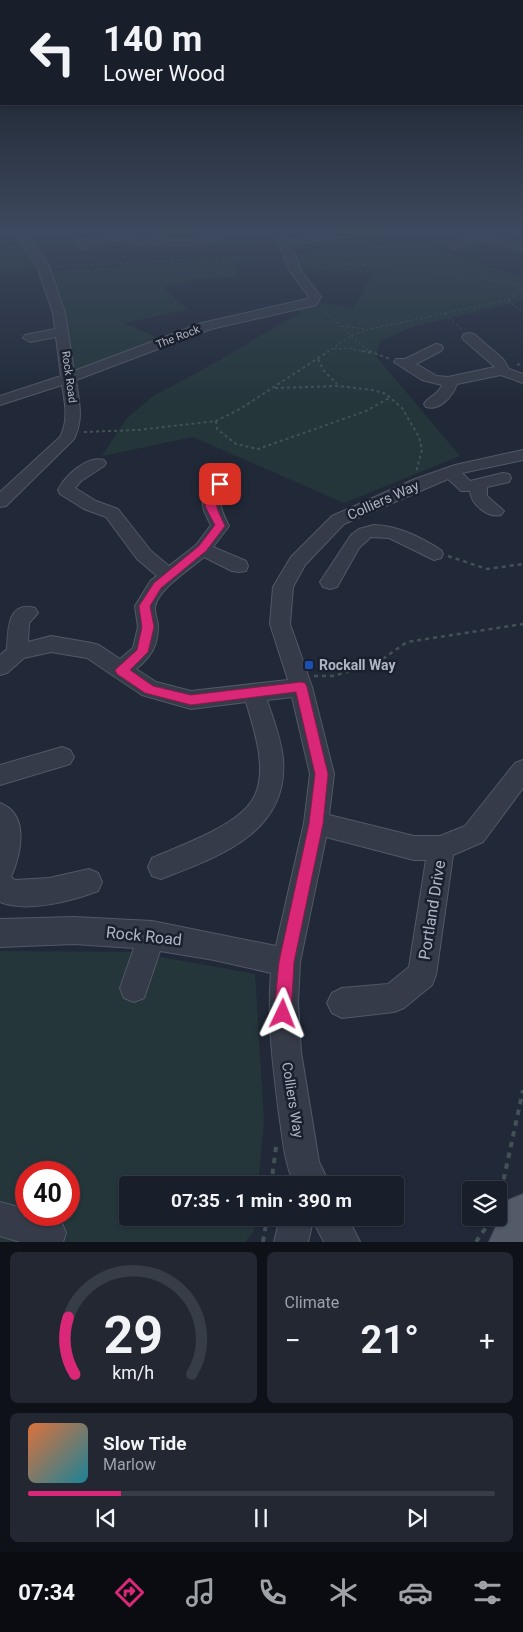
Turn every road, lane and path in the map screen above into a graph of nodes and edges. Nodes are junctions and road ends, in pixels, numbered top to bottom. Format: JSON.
{"nodes":[{"id":1,"x":51,"y":290,"type":"edge"},
{"id":2,"x":310,"y":290,"type":"edge"},
{"id":3,"x":519,"y":290,"type":"edge"},
{"id":4,"x":508,"y":300,"type":"junction"},
{"id":5,"x":312,"y":302,"type":"junction"},
{"id":6,"x":444,"y":314,"type":"junction"},
{"id":7,"x":523,"y":314,"type":"edge"},
{"id":8,"x":342,"y":326,"type":"junction"},
{"id":9,"x":370,"y":329,"type":"junction"},
{"id":10,"x":62,"y":332,"type":"junction"},
{"id":11,"x":352,"y":335,"type":"junction"},
{"id":12,"x":29,"y":337,"type":"dead end"},
{"id":13,"x":470,"y":337,"type":"joint"},
{"id":14,"x":436,"y":348,"type":"dead end"},
{"id":15,"x":333,"y":349,"type":"junction"},
{"id":16,"x":371,"y":353,"type":"junction"},
{"id":17,"x":318,"y":359,"type":"junction"},
{"id":18,"x":404,"y":363,"type":"junction"},
{"id":19,"x":504,"y":371,"type":"junction"},
{"id":20,"x":69,"y":378,"type":"junction"},
{"id":21,"x":523,"y":379,"type":"edge"},
{"id":22,"x":451,"y":381,"type":"junction"},
{"id":23,"x":338,"y":385,"type":"junction"},
{"id":24,"x":274,"y":388,"type":"junction"},
{"id":25,"x":391,"y":398,"type":"junction"},
{"id":26,"x":0,"y":401,"type":"edge"},
{"id":27,"x":431,"y":404,"type":"dead end"},
{"id":28,"x":216,"y":421,"type":"junction"},
{"id":29,"x":69,"y":434,"type":"junction"},
{"id":30,"x":523,"y":455,"type":"edge"},
{"id":31,"x":98,"y":463,"type":"dead end"},
{"id":32,"x":450,"y":472,"type":"junction"},
{"id":33,"x":503,"y":478,"type":"dead end"},
{"id":34,"x":421,"y":483,"type":"junction"},
{"id":35,"x":220,"y":484,"type":"dead end"},
{"id":36,"x":478,"y":484,"type":"junction"},
{"id":37,"x":0,"y":502,"type":"edge"},
{"id":38,"x":495,"y":512,"type":"dead end"},
{"id":39,"x":313,"y":543,"type":"junction"},
{"id":40,"x":202,"y":549,"type":"junction"},
{"id":41,"x":434,"y":554,"type":"joint"},
{"id":42,"x":347,"y":555,"type":"junction"},
{"id":43,"x":523,"y":564,"type":"edge"},
{"id":44,"x":238,"y":566,"type":"dead end"},
{"id":45,"x":169,"y":576,"type":"junction"},
{"id":46,"x":330,"y":582,"type":"dead end"},
{"id":47,"x":28,"y":613,"type":"dead end"},
{"id":48,"x":523,"y":624,"type":"edge"},
{"id":49,"x":18,"y":652,"type":"junction"},
{"id":50,"x":0,"y":667,"type":"edge"},
{"id":51,"x":121,"y":670,"type":"junction"},
{"id":52,"x":299,"y":681,"type":"junction"},
{"id":53,"x":254,"y":692,"type":"junction"},
{"id":54,"x":62,"y":757,"type":"dead end"},
{"id":55,"x":523,"y":770,"type":"edge"},
{"id":56,"x":0,"y":775,"type":"edge"},
{"id":57,"x":0,"y":814,"type":"edge"},
{"id":58,"x":316,"y":824,"type":"junction"},
{"id":59,"x":441,"y":848,"type":"junction"},
{"id":60,"x":161,"y":867,"type":"dead end"},
{"id":61,"x":0,"y":872,"type":"edge"},
{"id":62,"x":89,"y":882,"type":"dead end"},
{"id":63,"x":0,"y":884,"type":"edge"},
{"id":64,"x":0,"y":933,"type":"edge"},
{"id":65,"x":152,"y":935,"type":"junction"},
{"id":66,"x":286,"y":962,"type":"junction"},
{"id":67,"x":134,"y":988,"type":"dead end"},
{"id":68,"x":342,"y":1003,"type":"dead end"},
{"id":69,"x":523,"y":1090,"type":"edge"},
{"id":70,"x":306,"y":1176,"type":"edge"},
{"id":71,"x":503,"y":1181,"type":"edge"},
{"id":72,"x":523,"y":1214,"type":"edge"},
{"id":73,"x":0,"y":1219,"type":"edge"},
{"id":74,"x":266,"y":1226,"type":"edge"},
{"id":75,"x":294,"y":1226,"type":"edge"},
{"id":76,"x":334,"y":1226,"type":"edge"},
{"id":77,"x":487,"y":1226,"type":"edge"},
{"id":78,"x":49,"y":1233,"type":"dead end"},
{"id":79,"x":263,"y":1242,"type":"edge"},
{"id":80,"x":291,"y":1242,"type":"edge"},
{"id":81,"x":343,"y":1242,"type":"edge"},
{"id":82,"x":476,"y":1242,"type":"edge"},
{"id":83,"x":511,"y":1242,"type":"edge"}],
"edges":[{"from":1,"to":10,"type":"street","name":"Rock Road"},
{"from":2,"to":5,"type":"street"},
{"from":3,"to":4,"type":"path"},
{"from":4,"to":6,"type":"path"},
{"from":4,"to":7,"type":"path"},
{"from":5,"to":8,"type":"path"},
{"from":5,"to":20,"type":"street","name":"The Rock"},
{"from":6,"to":9,"type":"path"},
{"from":6,"to":13,"type":"path"},
{"from":8,"to":9,"type":"path"},
{"from":8,"to":11,"type":"path"},
{"from":9,"to":11,"type":"path"},
{"from":10,"to":12,"type":"street"},
{"from":10,"to":20,"type":"street","name":"Rock Road"},
{"from":11,"to":15,"type":"path"},
{"from":11,"to":16,"type":"path"},
{"from":13,"to":19,"type":"street"},
{"from":14,"to":18,"type":"street"},
{"from":15,"to":16,"type":"path"},
{"from":15,"to":17,"type":"path"},
{"from":16,"to":18,"type":"path"},
{"from":17,"to":23,"type":"path"},
{"from":17,"to":24,"type":"path"},
{"from":18,"to":22,"type":"street"},
{"from":19,"to":21,"type":"street"},
{"from":19,"to":22,"type":"street"},
{"from":20,"to":26,"type":"street","name":"The Rock"},
{"from":20,"to":29,"type":"street","name":"Rock Road"},
{"from":22,"to":27,"type":"street"},
{"from":23,"to":24,"type":"path"},
{"from":23,"to":25,"type":"path"},
{"from":24,"to":28,"type":"path"},
{"from":25,"to":28,"type":"path"},
{"from":25,"to":34,"type":"path"},
{"from":28,"to":29,"type":"path"},
{"from":29,"to":37,"type":"street"},
{"from":30,"to":32,"type":"street","name":"Colliers Way"},
{"from":31,"to":45,"type":"street"},
{"from":32,"to":34,"type":"street","name":"Colliers Way"},
{"from":32,"to":36,"type":"street"},
{"from":33,"to":36,"type":"street"},
{"from":34,"to":39,"type":"street","name":"Colliers Way"},
{"from":35,"to":40,"type":"street"},
{"from":36,"to":38,"type":"street"},
{"from":39,"to":42,"type":"street"},
{"from":39,"to":52,"type":"street","name":"Colliers Way"},
{"from":40,"to":44,"type":"street"},
{"from":40,"to":45,"type":"street"},
{"from":41,"to":42,"type":"street"},
{"from":41,"to":43,"type":"path"},
{"from":42,"to":46,"type":"street"},
{"from":45,"to":51,"type":"street"},
{"from":47,"to":49,"type":"street"},
{"from":48,"to":52,"type":"path"},
{"from":49,"to":50,"type":"street"},
{"from":49,"to":51,"type":"street"},
{"from":51,"to":53,"type":"street"},
{"from":52,"to":53,"type":"street"},
{"from":52,"to":58,"type":"street","name":"Colliers Way"},
{"from":53,"to":60,"type":"street"},
{"from":54,"to":56,"type":"street"},
{"from":55,"to":59,"type":"street"},
{"from":57,"to":61,"type":"street"},
{"from":58,"to":59,"type":"street"},
{"from":58,"to":66,"type":"street","name":"Colliers Way"},
{"from":59,"to":68,"type":"street","name":"Portland Drive"},
{"from":62,"to":63,"type":"street"},
{"from":64,"to":65,"type":"street","name":"Rock Road"},
{"from":65,"to":66,"type":"street","name":"Rock Road"},
{"from":65,"to":67,"type":"street"},
{"from":66,"to":70,"type":"street","name":"Colliers Way"},
{"from":69,"to":71,"type":"path"},
{"from":72,"to":83,"type":"main road"},
{"from":73,"to":78,"type":"street"},
{"from":74,"to":79,"type":"path"},
{"from":75,"to":80,"type":"street"},
{"from":76,"to":81,"type":"street"},
{"from":77,"to":82,"type":"path"}]}
